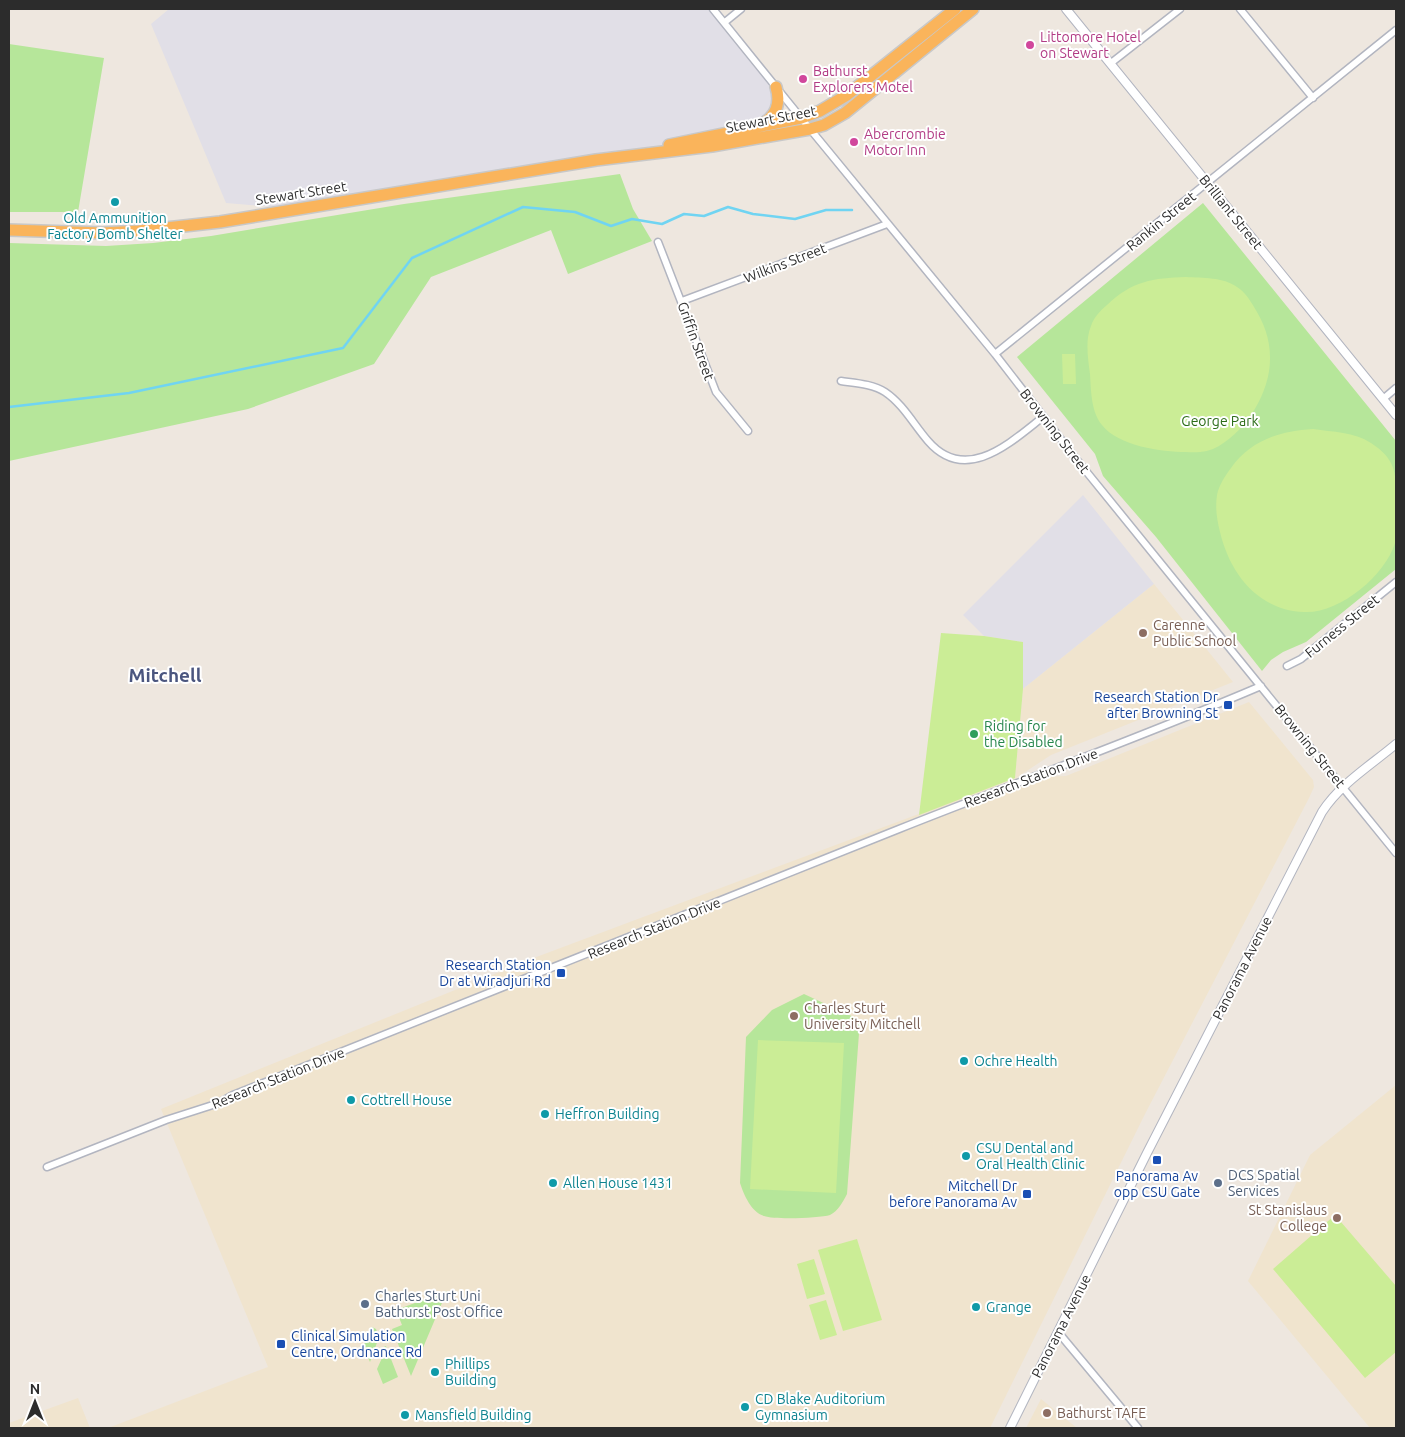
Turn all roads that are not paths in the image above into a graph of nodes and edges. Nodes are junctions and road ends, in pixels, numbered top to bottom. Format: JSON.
{"nodes":[{"id":1,"x":713,"y":9,"type":"edge"},
{"id":2,"x":741,"y":9,"type":"edge"},
{"id":3,"x":954,"y":9,"type":"edge"},
{"id":4,"x":973,"y":9,"type":"edge"},
{"id":5,"x":1066,"y":9,"type":"edge"},
{"id":6,"x":1180,"y":9,"type":"edge"},
{"id":7,"x":1240,"y":9,"type":"edge"},
{"id":8,"x":724,"y":22,"type":"junction"},
{"id":9,"x":1396,"y":30,"type":"edge"},
{"id":10,"x":1111,"y":64,"type":"junction"},
{"id":11,"x":776,"y":87,"type":"junction"},
{"id":12,"x":1313,"y":98,"type":"junction"},
{"id":13,"x":801,"y":118,"type":"junction"},
{"id":14,"x":750,"y":129,"type":"junction"},
{"id":15,"x":810,"y":129,"type":"junction"},
{"id":16,"x":596,"y":160,"type":"junction"},
{"id":17,"x":1208,"y":183,"type":"junction"},
{"id":18,"x":887,"y":224,"type":"junction"},
{"id":19,"x":9,"y":230,"type":"edge"},
{"id":20,"x":658,"y":242,"type":"dead end"},
{"id":21,"x":682,"y":301,"type":"junction"},
{"id":22,"x":995,"y":354,"type":"junction"},
{"id":23,"x":841,"y":381,"type":"dead end"},
{"id":24,"x":1396,"y":388,"type":"edge"},
{"id":25,"x":1383,"y":399,"type":"junction"},
{"id":26,"x":1396,"y":415,"type":"edge"},
{"id":27,"x":1043,"y":417,"type":"junction"},
{"id":28,"x":748,"y":431,"type":"dead end"},
{"id":29,"x":1396,"y":582,"type":"edge"},
{"id":30,"x":1287,"y":666,"type":"dead end"},
{"id":31,"x":1261,"y":686,"type":"junction"},
{"id":32,"x":1396,"y":744,"type":"edge"},
{"id":33,"x":1343,"y":787,"type":"junction"},
{"id":34,"x":1396,"y":853,"type":"edge"},
{"id":35,"x":47,"y":1167,"type":"dead end"},
{"id":36,"x":1058,"y":1332,"type":"junction"},
{"id":37,"x":1010,"y":1428,"type":"edge"},
{"id":38,"x":1138,"y":1428,"type":"edge"}],
"edges":[{"from":1,"to":8,"type":"street","name":"Browning Street"},
{"from":2,"to":8,"type":"street"},
{"from":3,"to":13,"type":"highway","name":"Stewart Street"},
{"from":4,"to":15,"type":"highway","name":"Stewart Street"},
{"from":5,"to":10,"type":"street","name":"Brilliant Street"},
{"from":6,"to":10,"type":"street"},
{"from":7,"to":12,"type":"street"},
{"from":8,"to":11,"type":"street","name":"Browning Street"},
{"from":9,"to":12,"type":"street","name":"Rankin Street"},
{"from":10,"to":17,"type":"street","name":"Brilliant Street"},
{"from":11,"to":13,"type":"street","name":"Browning Street"},
{"from":11,"to":14,"type":"highway"},
{"from":12,"to":17,"type":"street","name":"Rankin Street"},
{"from":13,"to":14,"type":"highway","name":"Stewart Street"},
{"from":13,"to":15,"type":"street","name":"Browning Street"},
{"from":14,"to":16,"type":"highway","name":"Stewart Street"},
{"from":15,"to":16,"type":"highway","name":"Stewart Street"},
{"from":15,"to":18,"type":"street","name":"Browning Street"},
{"from":16,"to":19,"type":"highway","name":"Stewart Street"},
{"from":17,"to":22,"type":"street","name":"Rankin Street"},
{"from":17,"to":25,"type":"street","name":"Brilliant Street"},
{"from":18,"to":21,"type":"street","name":"Wilkins Street"},
{"from":18,"to":22,"type":"street","name":"Browning Street"},
{"from":20,"to":21,"type":"street","name":"Griffin Street"},
{"from":21,"to":28,"type":"street","name":"Griffin Street"},
{"from":22,"to":27,"type":"street","name":"Browning Street"},
{"from":23,"to":27,"type":"street"},
{"from":24,"to":25,"type":"street"},
{"from":25,"to":26,"type":"street","name":"Brilliant Street"},
{"from":27,"to":31,"type":"street","name":"Browning Street"},
{"from":29,"to":30,"type":"street","name":"Furness Street"},
{"from":31,"to":33,"type":"street","name":"Browning Street"},
{"from":31,"to":35,"type":"street","name":"Research Station Drive"},
{"from":32,"to":33,"type":"street","name":"Panorama Avenue"},
{"from":33,"to":34,"type":"street","name":"Browning Street"},
{"from":33,"to":36,"type":"street","name":"Panorama Avenue"},
{"from":36,"to":37,"type":"street","name":"Panorama Avenue"},
{"from":36,"to":38,"type":"street"}]}
